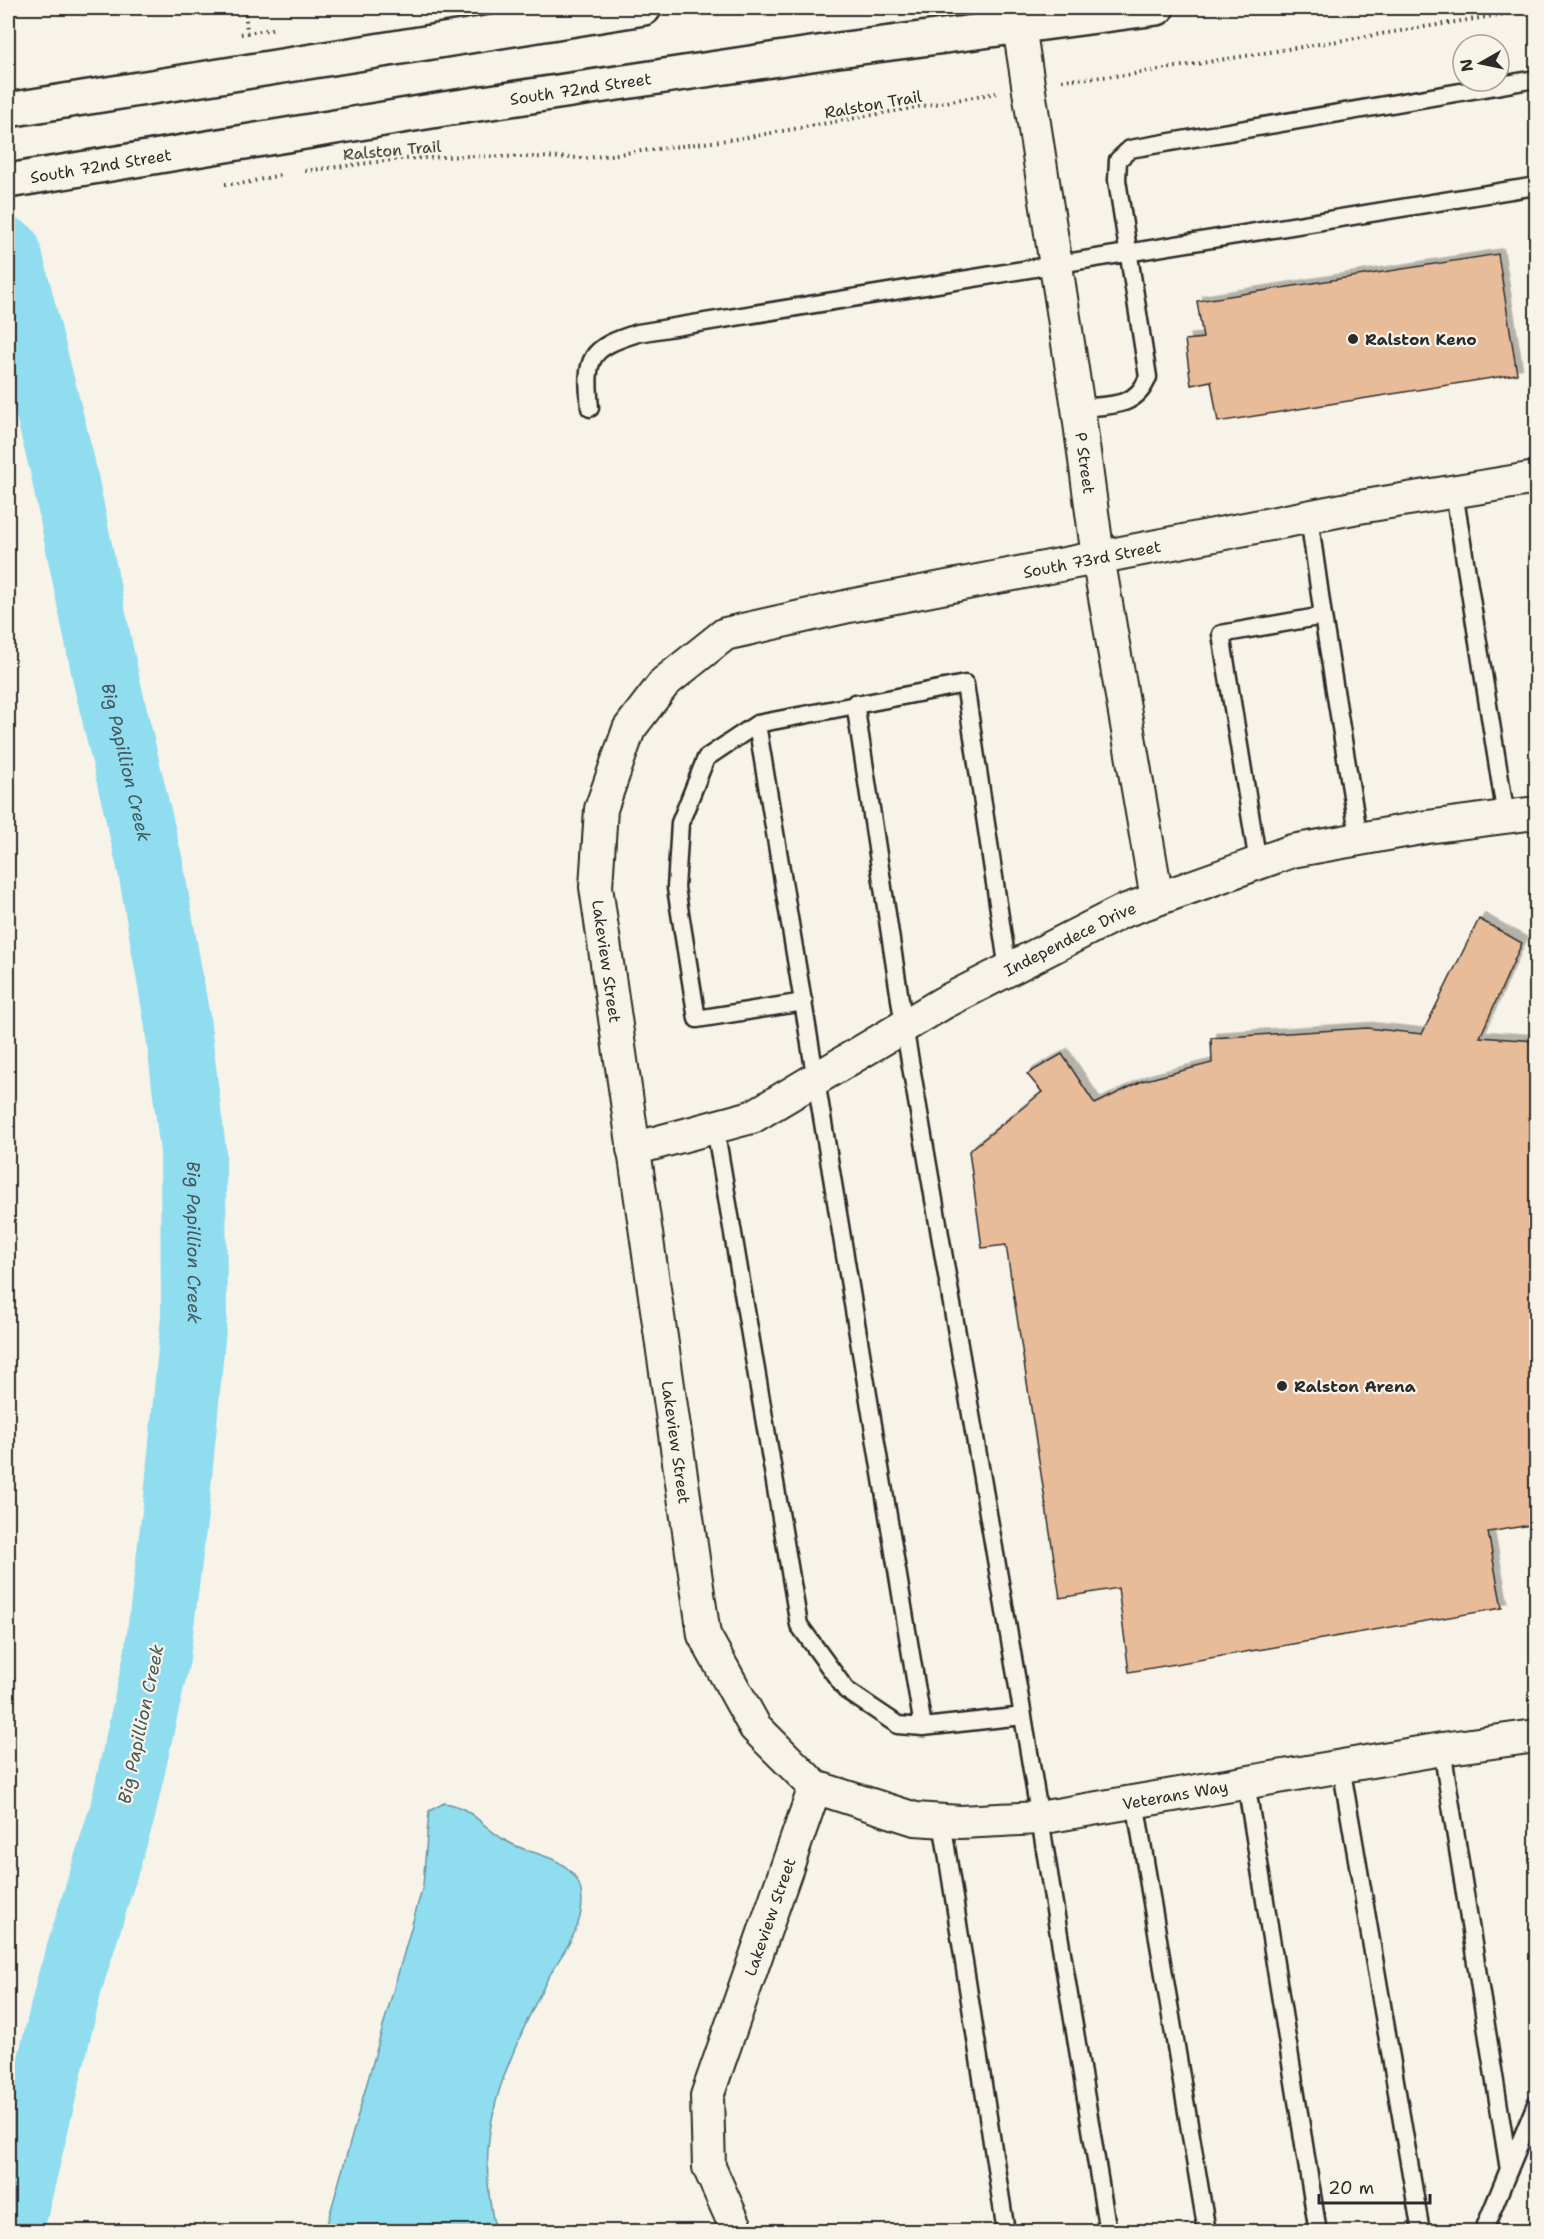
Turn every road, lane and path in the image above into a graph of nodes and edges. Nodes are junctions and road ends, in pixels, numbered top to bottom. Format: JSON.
{"nodes":[{"id":1,"x":245,"y":8,"type":"edge"},
{"id":2,"x":644,"y":8,"type":"edge"},
{"id":3,"x":1157,"y":8,"type":"edge"},
{"id":4,"x":1536,"y":9,"type":"edge"},
{"id":5,"x":1024,"y":17,"type":"edge"},
{"id":6,"x":247,"y":32,"type":"dead end"},
{"id":7,"x":1536,"y":79,"type":"edge"},
{"id":8,"x":1028,"y":87,"type":"junction"},
{"id":9,"x":8,"y":110,"type":"edge"},
{"id":10,"x":296,"y":172,"type":"dead end"},
{"id":11,"x":286,"y":174,"type":"dead end"},
{"id":12,"x":8,"y":181,"type":"edge"},
{"id":13,"x":221,"y":184,"type":"dead end"},
{"id":14,"x":1536,"y":186,"type":"edge"},
{"id":15,"x":1129,"y":252,"type":"junction"},
{"id":16,"x":1054,"y":266,"type":"junction"},
{"id":17,"x":590,"y":408,"type":"dead end"},
{"id":18,"x":1078,"y":408,"type":"junction"},
{"id":19,"x":1536,"y":478,"type":"edge"},
{"id":20,"x":1454,"y":492,"type":"junction"},
{"id":21,"x":1309,"y":517,"type":"junction"},
{"id":22,"x":1098,"y":557,"type":"junction"},
{"id":23,"x":1323,"y":616,"type":"junction"},
{"id":24,"x":665,"y":682,"type":"joint"},
{"id":25,"x":855,"y":703,"type":"junction"},
{"id":26,"x":757,"y":724,"type":"junction"},
{"id":27,"x":1536,"y":813,"type":"edge"},
{"id":28,"x":1506,"y":817,"type":"junction"},
{"id":29,"x":1359,"y":839,"type":"junction"},
{"id":30,"x":1258,"y":863,"type":"junction"},
{"id":31,"x":1157,"y":899,"type":"junction"},
{"id":32,"x":1008,"y":970,"type":"junction"},
{"id":33,"x":804,"y":1002,"type":"junction"},
{"id":34,"x":904,"y":1026,"type":"junction"},
{"id":35,"x":818,"y":1078,"type":"junction"},
{"id":36,"x":715,"y":1127,"type":"junction"},
{"id":37,"x":633,"y":1149,"type":"junction"},
{"id":38,"x":1023,"y":1716,"type":"junction"},
{"id":39,"x":923,"y":1727,"type":"junction"},
{"id":40,"x":1536,"y":1736,"type":"edge"},
{"id":41,"x":1442,"y":1749,"type":"junction"},
{"id":42,"x":1341,"y":1766,"type":"junction"},
{"id":43,"x":1246,"y":1782,"type":"junction"},
{"id":44,"x":815,"y":1787,"type":"junction"},
{"id":45,"x":1135,"y":1801,"type":"junction"},
{"id":46,"x":1040,"y":1818,"type":"junction"},
{"id":47,"x":942,"y":1821,"type":"junction"},
{"id":48,"x":1536,"y":2104,"type":"edge"},
{"id":49,"x":1509,"y":2170,"type":"junction"},
{"id":50,"x":738,"y":2232,"type":"edge"},
{"id":51,"x":1006,"y":2232,"type":"edge"},
{"id":52,"x":1108,"y":2232,"type":"edge"},
{"id":53,"x":1207,"y":2232,"type":"edge"},
{"id":54,"x":1318,"y":2232,"type":"edge"},
{"id":55,"x":1421,"y":2232,"type":"edge"},
{"id":56,"x":1483,"y":2232,"type":"edge"}],
"edges":[{"from":1,"to":6,"type":"path"},
{"from":2,"to":9,"type":"main road"},
{"from":3,"to":5,"type":"main road","name":"South 72nd Street"},
{"from":4,"to":8,"type":"path","name":"Ralston Trail"},
{"from":5,"to":8,"type":"street","name":"P Street"},
{"from":5,"to":12,"type":"main road","name":"South 72nd Street"},
{"from":7,"to":15,"type":"lane"},
{"from":8,"to":10,"type":"path","name":"Ralston Trail"},
{"from":8,"to":16,"type":"street","name":"P Street"},
{"from":11,"to":13,"type":"path"},
{"from":14,"to":15,"type":"lane"},
{"from":15,"to":16,"type":"lane"},
{"from":15,"to":18,"type":"lane"},
{"from":16,"to":17,"type":"lane"},
{"from":16,"to":18,"type":"street","name":"P Street"},
{"from":18,"to":22,"type":"street","name":"P Street"},
{"from":19,"to":20,"type":"street","name":"South 73rd Street"},
{"from":20,"to":21,"type":"street","name":"South 73rd Street"},
{"from":20,"to":28,"type":"lane"},
{"from":21,"to":22,"type":"street","name":"South 73rd Street"},
{"from":21,"to":23,"type":"lane"},
{"from":22,"to":24,"type":"street","name":"South 73rd Street"},
{"from":22,"to":31,"type":"street","name":"P Street"},
{"from":23,"to":29,"type":"lane"},
{"from":23,"to":30,"type":"lane"},
{"from":24,"to":37,"type":"street","name":"Lakeview Street"},
{"from":25,"to":26,"type":"lane"},
{"from":25,"to":32,"type":"lane"},
{"from":25,"to":34,"type":"lane"},
{"from":26,"to":33,"type":"lane"},
{"from":26,"to":33,"type":"lane"},
{"from":27,"to":28,"type":"street","name":"Independece Drive"},
{"from":28,"to":29,"type":"street","name":"Independece Drive"},
{"from":29,"to":30,"type":"street","name":"Independece Drive"},
{"from":30,"to":31,"type":"street","name":"Independece Drive"},
{"from":31,"to":32,"type":"street","name":"Independece Drive"},
{"from":32,"to":34,"type":"street","name":"Independece Drive"},
{"from":33,"to":35,"type":"lane"},
{"from":34,"to":35,"type":"street","name":"Independece Drive"},
{"from":34,"to":38,"type":"lane"},
{"from":35,"to":36,"type":"street","name":"Independece Drive"},
{"from":35,"to":39,"type":"lane"},
{"from":36,"to":37,"type":"street","name":"Independece Drive"},
{"from":36,"to":39,"type":"lane"},
{"from":37,"to":44,"type":"street","name":"Lakeview Street"},
{"from":38,"to":39,"type":"lane"},
{"from":38,"to":46,"type":"lane"},
{"from":40,"to":41,"type":"street","name":"Veterans Way"},
{"from":41,"to":42,"type":"street","name":"Veterans Way"},
{"from":41,"to":49,"type":"lane"},
{"from":42,"to":43,"type":"street","name":"Veterans Way"},
{"from":42,"to":55,"type":"lane"},
{"from":43,"to":45,"type":"street","name":"Veterans Way"},
{"from":43,"to":54,"type":"lane"},
{"from":44,"to":47,"type":"street","name":"Veterans Way"},
{"from":44,"to":50,"type":"street","name":"Lakeview Street"},
{"from":45,"to":46,"type":"street","name":"Veterans Way"},
{"from":45,"to":53,"type":"lane"},
{"from":46,"to":47,"type":"street","name":"Veterans Way"},
{"from":46,"to":52,"type":"lane"},
{"from":47,"to":51,"type":"lane"},
{"from":48,"to":49,"type":"lane"},
{"from":49,"to":56,"type":"lane"}]}
